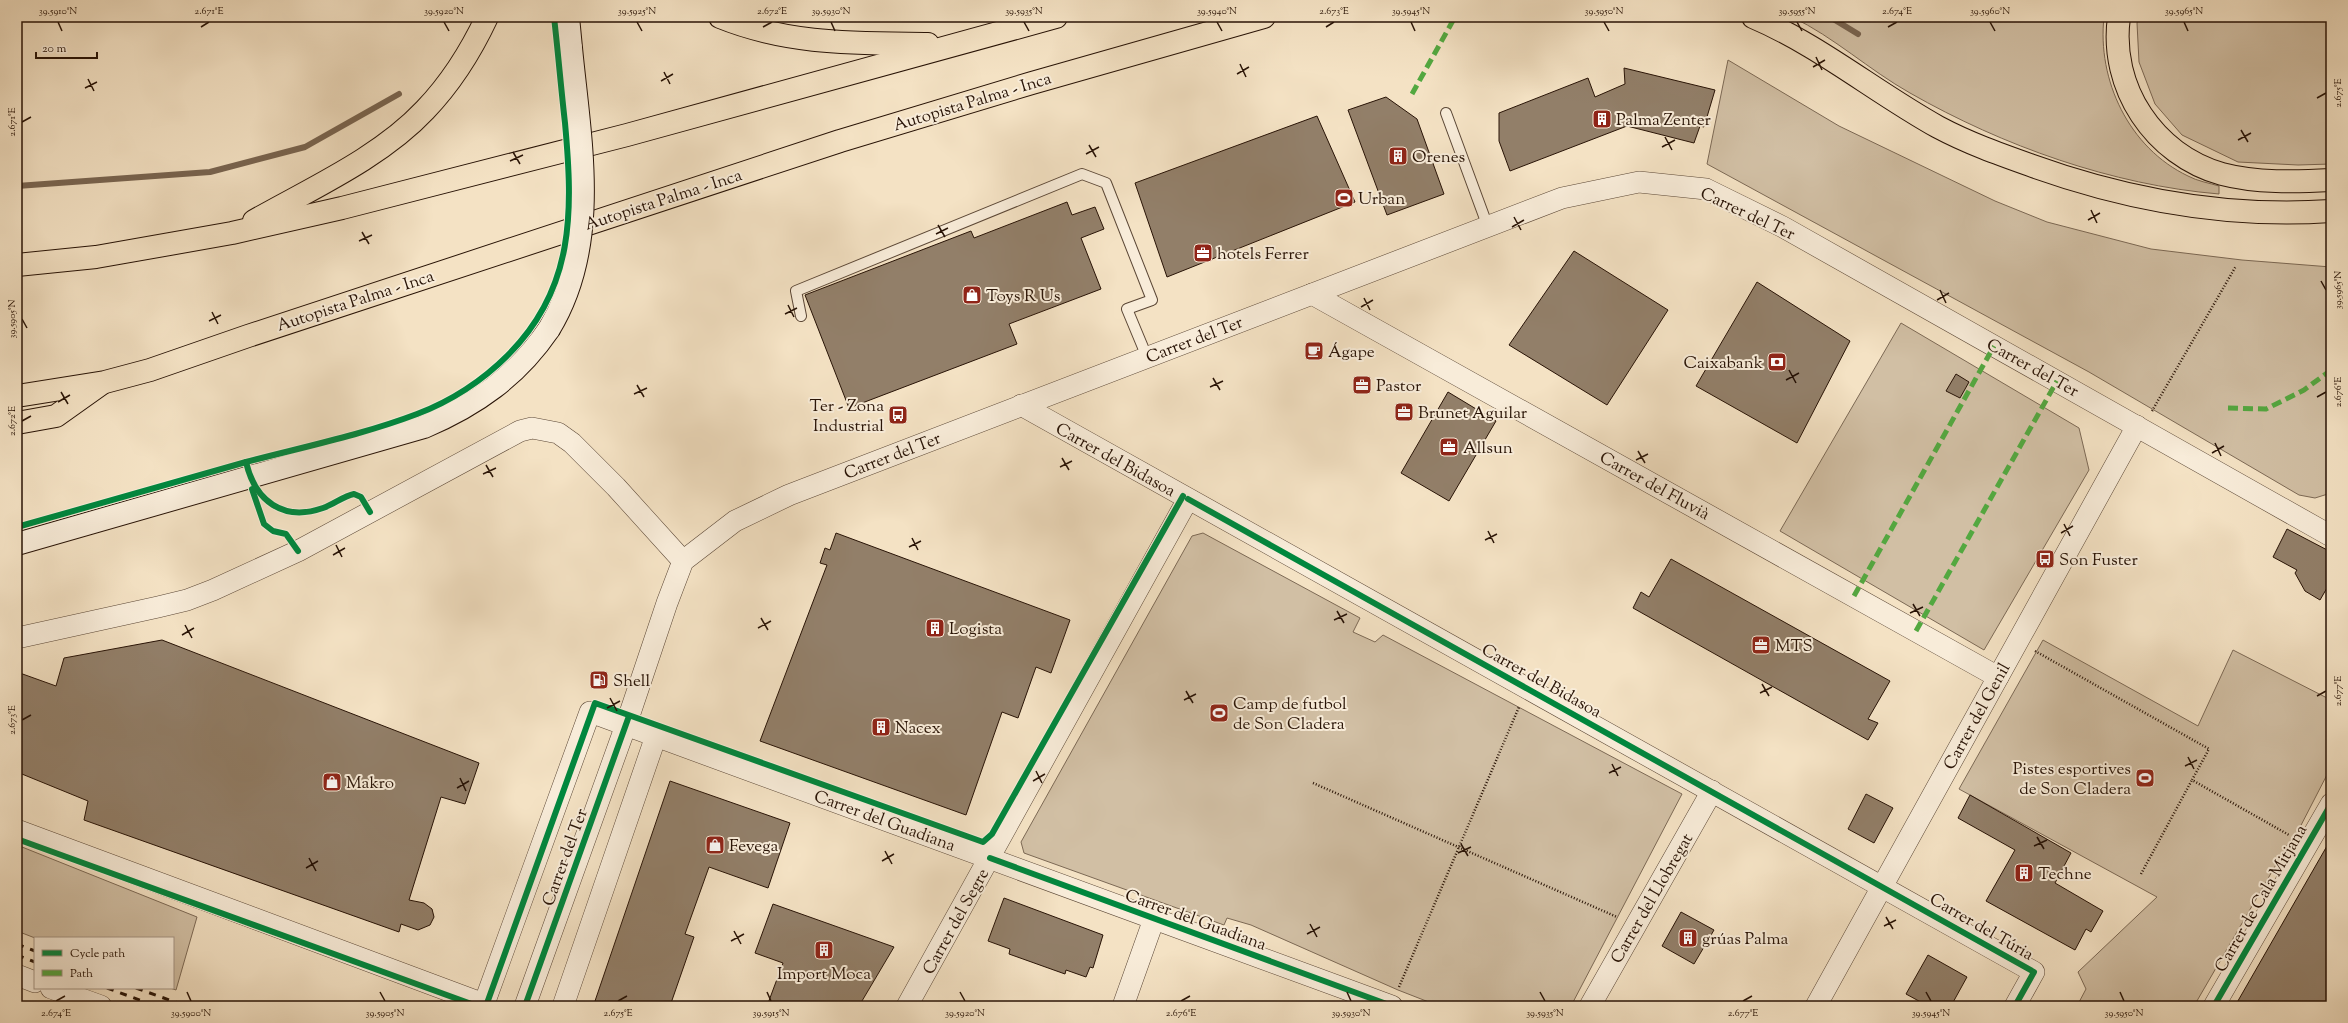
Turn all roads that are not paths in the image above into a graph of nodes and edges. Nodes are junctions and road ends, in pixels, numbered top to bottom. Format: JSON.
{"nodes":[{"id":1,"x":487,"y":17,"type":"edge"},
{"id":2,"x":568,"y":17,"type":"edge"},
{"id":3,"x":720,"y":17,"type":"edge"},
{"id":4,"x":1056,"y":17,"type":"edge"},
{"id":5,"x":1264,"y":17,"type":"edge"},
{"id":6,"x":1753,"y":17,"type":"edge"},
{"id":7,"x":2119,"y":17,"type":"edge"},
{"id":8,"x":957,"y":44,"type":"junction"},
{"id":9,"x":1446,"y":113,"type":"dead end"},
{"id":10,"x":2331,"y":180,"type":"edge"},
{"id":11,"x":2331,"y":211,"type":"edge"},
{"id":12,"x":1488,"y":227,"type":"junction"},
{"id":13,"x":232,"y":233,"type":"junction"},
{"id":14,"x":17,"y":265,"type":"edge"},
{"id":15,"x":1312,"y":294,"type":"junction"},
{"id":16,"x":801,"y":316,"type":"dead end"},
{"id":17,"x":1147,"y":357,"type":"junction"},
{"id":18,"x":105,"y":382,"type":"junction"},
{"id":19,"x":17,"y":396,"type":"edge"},
{"id":20,"x":1021,"y":405,"type":"junction"},
{"id":21,"x":17,"y":423,"type":"edge"},
{"id":22,"x":2140,"y":428,"type":"junction"},
{"id":23,"x":1188,"y":499,"type":"junction"},
{"id":24,"x":2331,"y":536,"type":"edge"},
{"id":25,"x":17,"y":544,"type":"edge"},
{"id":26,"x":683,"y":561,"type":"junction"},
{"id":27,"x":17,"y":638,"type":"edge"},
{"id":28,"x":1998,"y":677,"type":"junction"},
{"id":29,"x":626,"y":725,"type":"junction"},
{"id":30,"x":656,"y":736,"type":"junction"},
{"id":31,"x":1712,"y":791,"type":"junction"},
{"id":32,"x":2331,"y":804,"type":"edge"},
{"id":33,"x":17,"y":830,"type":"edge"},
{"id":34,"x":990,"y":858,"type":"junction"},
{"id":35,"x":1882,"y":886,"type":"junction"},
{"id":36,"x":1154,"y":919,"type":"junction"},
{"id":37,"x":17,"y":976,"type":"edge"},
{"id":38,"x":34,"y":982,"type":"edge"},
{"id":39,"x":54,"y":989,"type":"edge"},
{"id":40,"x":101,"y":1006,"type":"edge"},
{"id":41,"x":525,"y":1006,"type":"edge"},
{"id":42,"x":563,"y":1006,"type":"edge"},
{"id":43,"x":907,"y":1006,"type":"edge"},
{"id":44,"x":1123,"y":1006,"type":"edge"},
{"id":45,"x":1392,"y":1006,"type":"edge"},
{"id":46,"x":1590,"y":1006,"type":"edge"},
{"id":47,"x":1816,"y":1006,"type":"edge"},
{"id":48,"x":2015,"y":1006,"type":"edge"},
{"id":49,"x":2214,"y":1006,"type":"edge"}],
"edges":[{"from":1,"to":13,"type":"highway"},
{"from":2,"to":25,"type":"street","bridge":true},
{"from":3,"to":8,"type":"highway"},
{"from":4,"to":8,"type":"highway"},
{"from":5,"to":18,"type":"highway","name":"Autopista Palma - Inca"},
{"from":6,"to":11,"type":"highway"},
{"from":7,"to":10,"type":"highway"},
{"from":8,"to":13,"type":"highway"},
{"from":9,"to":12,"type":"lane"},
{"from":12,"to":15,"type":"street","name":"Carrer del Ter"},
{"from":12,"to":22,"type":"street","name":"Carrer del Ter"},
{"from":13,"to":14,"type":"highway"},
{"from":15,"to":17,"type":"street","name":"Carrer del Ter"},
{"from":15,"to":28,"type":"street","name":"Carrer del Fluvià"},
{"from":16,"to":17,"type":"lane"},
{"from":17,"to":20,"type":"street","name":"Carrer del Ter"},
{"from":18,"to":19,"type":"highway","name":"Autopista Palma - Inca"},
{"from":18,"to":21,"type":"highway"},
{"from":20,"to":23,"type":"street","name":"Carrer del Bidasoa"},
{"from":20,"to":26,"type":"street","name":"Carrer del Ter"},
{"from":22,"to":24,"type":"street","name":"Carrer del Ter"},
{"from":22,"to":28,"type":"street","name":"Carrer del Genil"},
{"from":23,"to":31,"type":"street","name":"Carrer del Bidasoa"},
{"from":23,"to":34,"type":"street","name":"Carrer del Segre"},
{"from":26,"to":27,"type":"street"},
{"from":26,"to":29,"type":"street","name":"Carrer del Ter"},
{"from":28,"to":35,"type":"street","name":"Carrer del Genil"},
{"from":29,"to":30,"type":"street","name":"Carrer del Guadiana"},
{"from":29,"to":33,"type":"street","name":"Carrer del Guadiana"},
{"from":29,"to":41,"type":"street","name":"Carrer del Ter"},
{"from":30,"to":34,"type":"street","name":"Carrer del Guadiana"},
{"from":30,"to":42,"type":"street"},
{"from":31,"to":35,"type":"street","name":"Carrer del Bidasoa"},
{"from":31,"to":46,"type":"street","name":"Carrer del Llobregat"},
{"from":32,"to":49,"type":"street","name":"Carrer de Cala Mitjana"},
{"from":34,"to":36,"type":"street","name":"Carrer del Guadiana"},
{"from":34,"to":43,"type":"street","name":"Carrer del Segre"},
{"from":35,"to":47,"type":"street","name":"Carrer del Genil"},
{"from":35,"to":48,"type":"street","name":"Carrer del Túria"},
{"from":36,"to":44,"type":"street"},
{"from":36,"to":45,"type":"street","name":"Carrer del Guadiana"},
{"from":37,"to":38,"type":"street"},
{"from":39,"to":40,"type":"street"}]}
